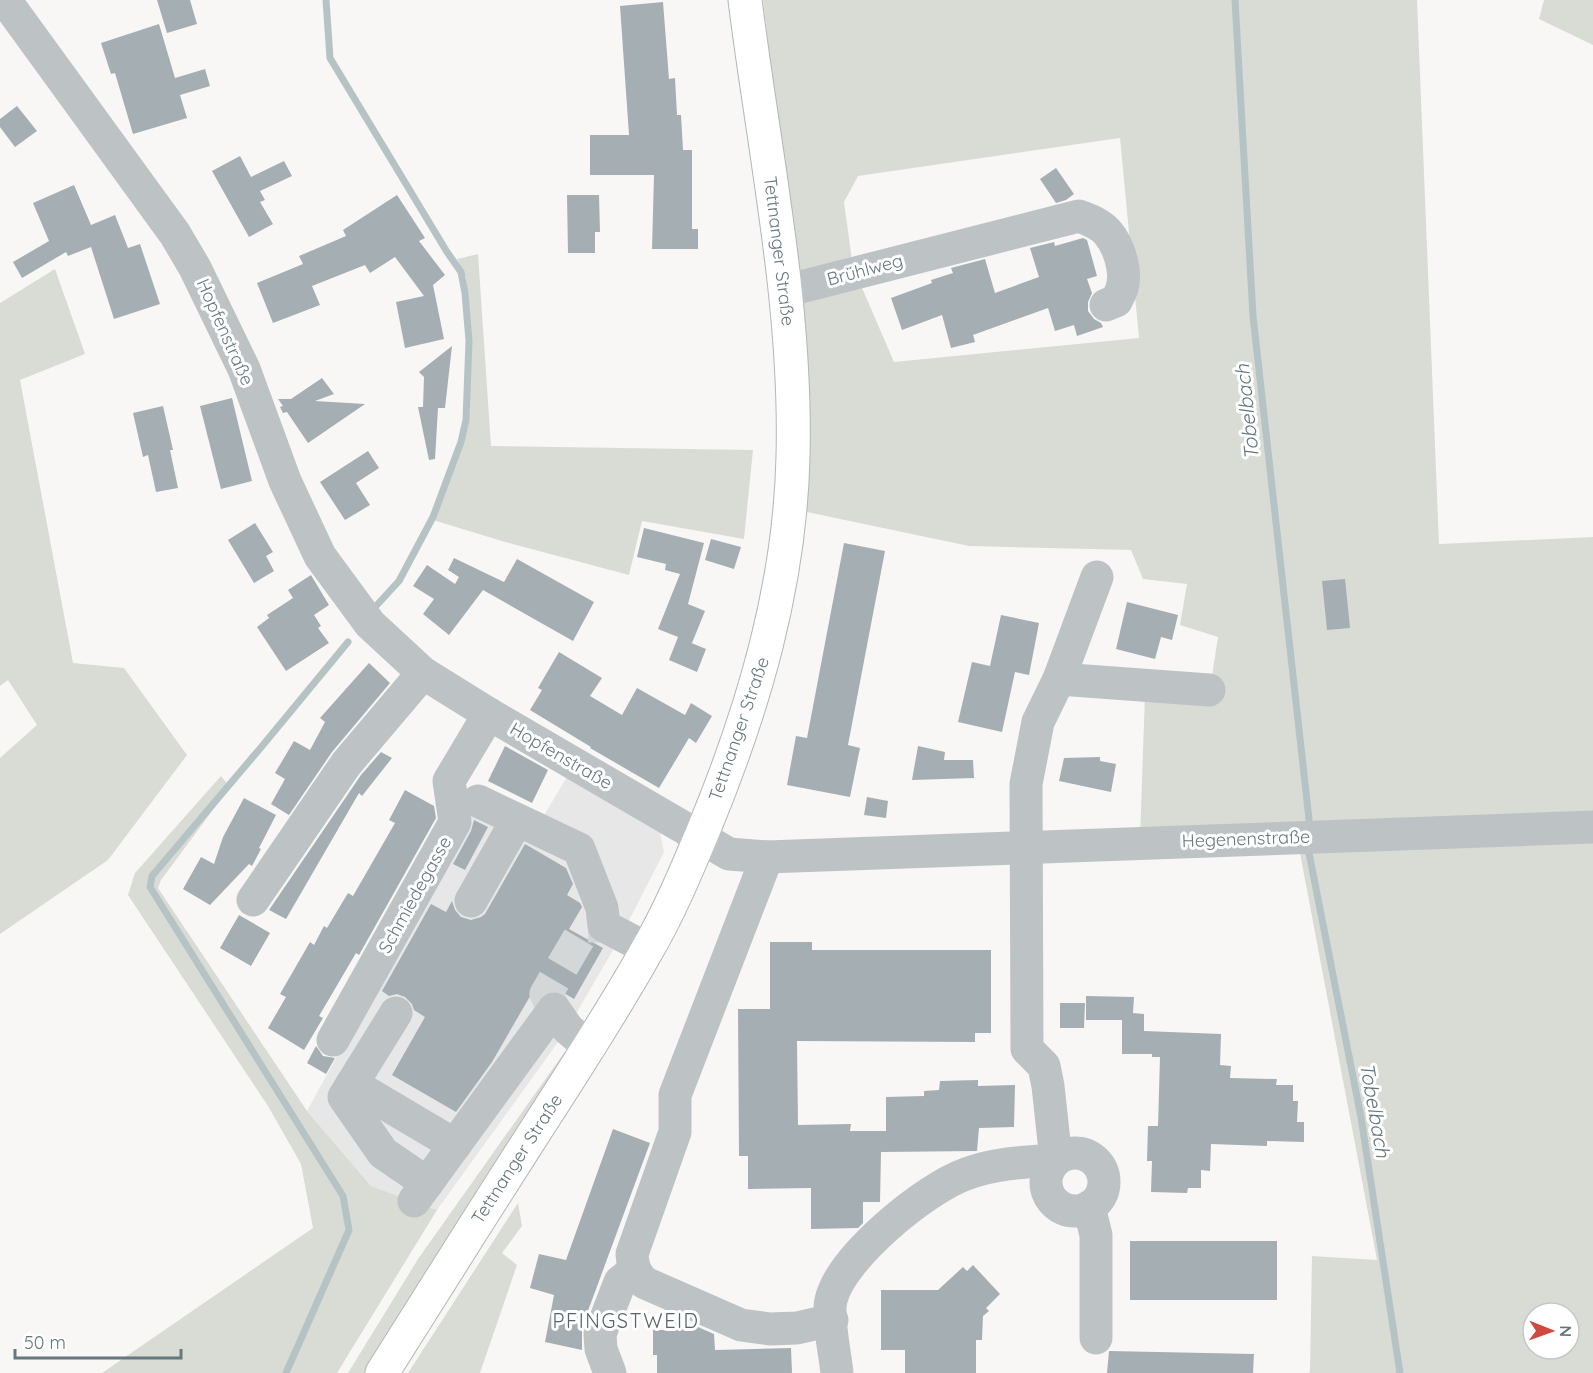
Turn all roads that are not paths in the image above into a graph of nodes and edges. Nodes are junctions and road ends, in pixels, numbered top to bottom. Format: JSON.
{"nodes":[{"id":1,"x":5,"y":0,"type":"edge"},
{"id":2,"x":744,"y":0,"type":"edge"},
{"id":3,"x":785,"y":291,"type":"junction"},
{"id":4,"x":1106,"y":305,"type":"dead end"},
{"id":5,"x":1097,"y":577,"type":"dead end"},
{"id":6,"x":423,"y":673,"type":"junction"},
{"id":7,"x":1059,"y":679,"type":"junction"},
{"id":8,"x":1209,"y":690,"type":"dead end"},
{"id":9,"x":489,"y":714,"type":"junction"},
{"id":10,"x":478,"y":801,"type":"dead end"},
{"id":11,"x":517,"y":820,"type":"junction"},
{"id":12,"x":1593,"y":827,"type":"edge"},
{"id":13,"x":700,"y":839,"type":"junction"},
{"id":14,"x":1027,"y":850,"type":"junction"},
{"id":15,"x":767,"y":857,"type":"junction"},
{"id":16,"x":253,"y":900,"type":"dead end"},
{"id":17,"x":471,"y":901,"type":"dead end"},
{"id":18,"x":648,"y":949,"type":"junction"},
{"id":19,"x":396,"y":1014,"type":"dead end"},
{"id":20,"x":333,"y":1040,"type":"dead end"},
{"id":21,"x":589,"y":1047,"type":"junction"},
{"id":22,"x":352,"y":1084,"type":"junction"},
{"id":23,"x":455,"y":1145,"type":"junction"},
{"id":24,"x":1056,"y":1160,"type":"junction"},
{"id":25,"x":634,"y":1270,"type":"junction"},
{"id":26,"x":832,"y":1320,"type":"junction"},
{"id":27,"x":1096,"y":1338,"type":"dead end"},
{"id":28,"x":382,"y":1373,"type":"edge"},
{"id":29,"x":610,"y":1373,"type":"edge"},
{"id":30,"x":837,"y":1373,"type":"edge"}],
"edges":[{"from":1,"to":6,"type":"street","name":"Hopfenstraße"},
{"from":2,"to":3,"type":"main road","name":"Tettnanger Straße"},
{"from":3,"to":4,"type":"street","name":"Brühlweg"},
{"from":3,"to":13,"type":"main road","name":"Tettnanger Straße"},
{"from":5,"to":7,"type":"street"},
{"from":6,"to":9,"type":"street","name":"Hopfenstraße"},
{"from":6,"to":16,"type":"street"},
{"from":7,"to":8,"type":"street"},
{"from":7,"to":14,"type":"street"},
{"from":9,"to":13,"type":"street","name":"Hopfenstraße"},
{"from":9,"to":20,"type":"street","name":"Schmiedegasse"},
{"from":10,"to":11,"type":"street"},
{"from":11,"to":17,"type":"street"},
{"from":11,"to":18,"type":"street"},
{"from":12,"to":14,"type":"street","name":"Hegenenstraße"},
{"from":13,"to":15,"type":"street","name":"Hegenenstraße"},
{"from":13,"to":18,"type":"main road","name":"Tettnanger Straße"},
{"from":14,"to":15,"type":"street","name":"Hegenenstraße"},
{"from":14,"to":24,"type":"street"},
{"from":15,"to":25,"type":"street"},
{"from":18,"to":21,"type":"main road","name":"Tettnanger Straße"},
{"from":19,"to":22,"type":"street"},
{"from":21,"to":23,"type":"street"},
{"from":21,"to":28,"type":"main road","name":"Tettnanger Straße"},
{"from":22,"to":23,"type":"street"},
{"from":22,"to":23,"type":"street"},
{"from":24,"to":26,"type":"street"},
{"from":24,"to":27,"type":"street"},
{"from":25,"to":26,"type":"street"},
{"from":25,"to":29,"type":"street"},
{"from":26,"to":30,"type":"street"}]}
